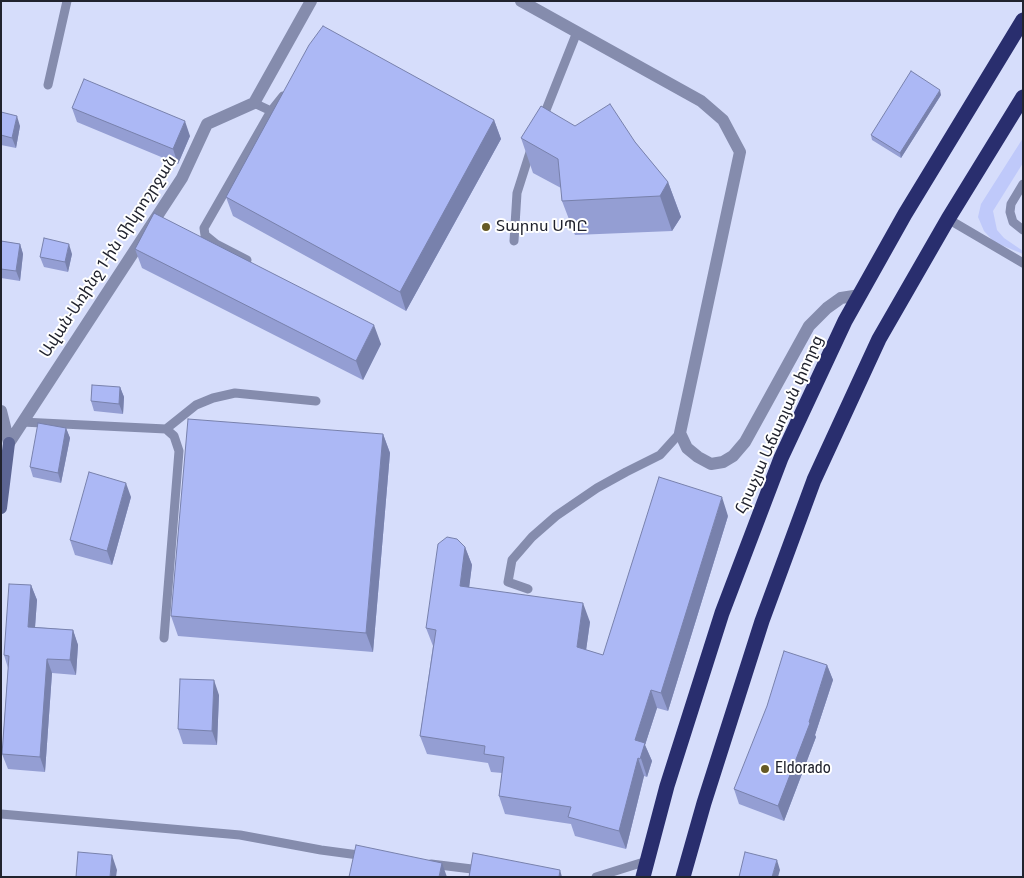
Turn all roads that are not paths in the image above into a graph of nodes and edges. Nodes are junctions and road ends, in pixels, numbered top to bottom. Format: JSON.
{"nodes":[{"id":1,"x":67,"y":1,"type":"edge"},
{"id":2,"x":310,"y":1,"type":"edge"},
{"id":3,"x":521,"y":1,"type":"edge"},
{"id":4,"x":1023,"y":20,"type":"edge"},
{"id":5,"x":577,"y":32,"type":"junction"},
{"id":6,"x":48,"y":85,"type":"dead end"},
{"id":7,"x":288,"y":89,"type":"edge"},
{"id":8,"x":1023,"y":97,"type":"edge"},
{"id":9,"x":254,"y":103,"type":"junction"},
{"id":10,"x":271,"y":112,"type":"junction"},
{"id":11,"x":1023,"y":184,"type":"edge"},
{"id":12,"x":948,"y":219,"type":"junction"},
{"id":13,"x":1023,"y":230,"type":"edge"},
{"id":14,"x":514,"y":241,"type":"dead end"},
{"id":15,"x":247,"y":260,"type":"edge"},
{"id":16,"x":1023,"y":263,"type":"edge"},
{"id":17,"x":860,"y":295,"type":"junction"},
{"id":18,"x":316,"y":401,"type":"dead end"},
{"id":19,"x":1,"y":411,"type":"edge"},
{"id":20,"x":22,"y":422,"type":"junction"},
{"id":21,"x":166,"y":429,"type":"junction"},
{"id":22,"x":680,"y":433,"type":"junction"},
{"id":23,"x":8,"y":443,"type":"junction"},
{"id":24,"x":1,"y":508,"type":"edge"},
{"id":25,"x":528,"y":589,"type":"dead end"},
{"id":26,"x":164,"y":638,"type":"dead end"},
{"id":27,"x":1,"y":814,"type":"edge"},
{"id":28,"x":378,"y":857,"type":"edge"},
{"id":29,"x":647,"y":861,"type":"junction"},
{"id":30,"x":417,"y":862,"type":"edge"},
{"id":31,"x":494,"y":872,"type":"edge"},
{"id":32,"x":596,"y":877,"type":"edge"},
{"id":33,"x":643,"y":877,"type":"edge"},
{"id":34,"x":684,"y":877,"type":"edge"}],
"edges":[{"from":1,"to":6,"type":"lane"},
{"from":2,"to":9,"type":"street"},
{"from":3,"to":5,"type":"street"},
{"from":4,"to":17,"type":"highway","name":"Հրաչյա Աճառյան փողոց"},
{"from":5,"to":14,"type":"lane"},
{"from":5,"to":22,"type":"street"},
{"from":7,"to":10,"type":"lane"},
{"from":8,"to":12,"type":"highway"},
{"from":9,"to":10,"type":"lane"},
{"from":9,"to":20,"type":"street","name":"Ավան-Առինջ 1-ին միկրոշրջան"},
{"from":10,"to":15,"type":"lane"},
{"from":11,"to":13,"type":"lane"},
{"from":12,"to":16,"type":"lane"},
{"from":12,"to":34,"type":"highway"},
{"from":17,"to":22,"type":"street"},
{"from":17,"to":29,"type":"highway","name":"Հրաչյա Աճառյան փողոց"},
{"from":18,"to":21,"type":"lane"},
{"from":19,"to":23,"type":"street"},
{"from":20,"to":21,"type":"lane"},
{"from":20,"to":23,"type":"street","name":"Ավան-Առինջ 1-ին միկրոշրջան"},
{"from":21,"to":26,"type":"lane"},
{"from":22,"to":25,"type":"lane"},
{"from":23,"to":24,"type":"street"},
{"from":27,"to":28,"type":"lane"},
{"from":29,"to":32,"type":"lane"},
{"from":29,"to":33,"type":"highway","name":"Հրաչյա Աճառյան փողոց"},
{"from":30,"to":31,"type":"lane"}]}
